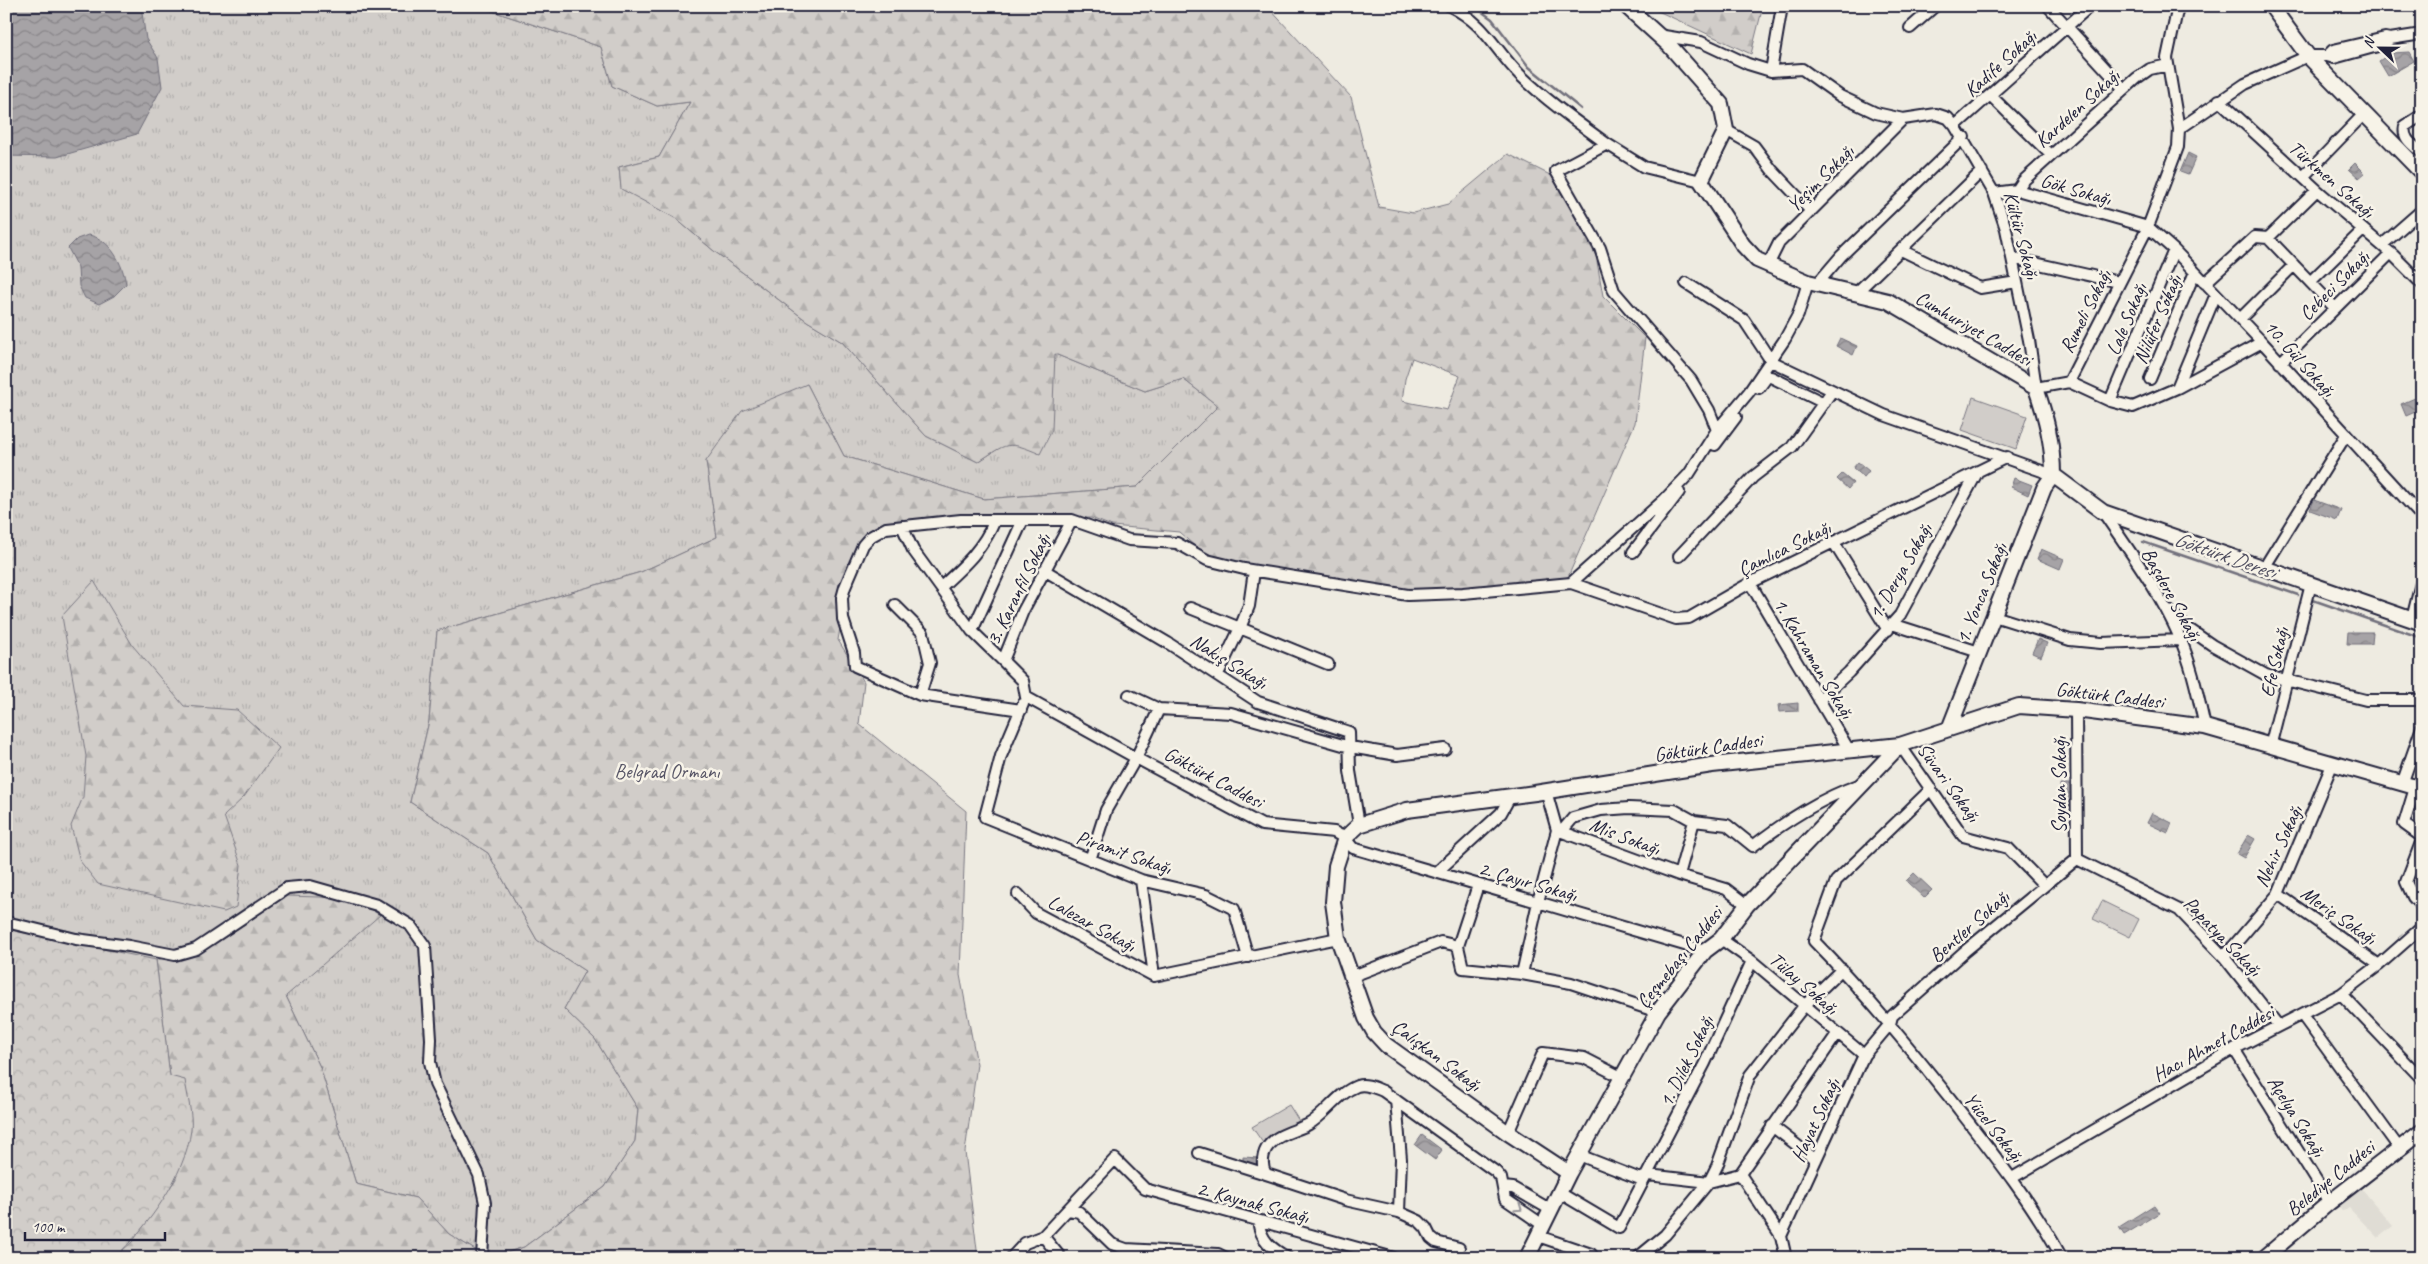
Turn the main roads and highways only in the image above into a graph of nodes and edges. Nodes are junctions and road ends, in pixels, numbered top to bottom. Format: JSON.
{"nodes":[{"id":1,"x":1626,"y":6,"type":"edge"},
{"id":2,"x":2271,"y":6,"type":"edge"},
{"id":3,"x":2422,"y":173,"type":"edge"},
{"id":4,"x":2053,"y":474,"type":"junction"},
{"id":5,"x":2417,"y":621,"type":"edge"},
{"id":6,"x":1949,"y":729,"type":"junction"},
{"id":7,"x":1900,"y":745,"type":"junction"},
{"id":8,"x":2413,"y":787,"type":"edge"},
{"id":9,"x":1345,"y":838,"type":"joint"},
{"id":10,"x":2422,"y":1131,"type":"edge"},
{"id":11,"x":1569,"y":1173,"type":"junction"},
{"id":12,"x":1527,"y":1258,"type":"edge"},
{"id":13,"x":2264,"y":1258,"type":"edge"}],
"edges":[{"from":1,"to":4,"type":"main road","name":"Cumhuriyet Caddesi"},
{"from":2,"to":3,"type":"main road"},
{"from":4,"to":5,"type":"main road"},
{"from":4,"to":6,"type":"main road","name":"1. Yonca Sokağı"},
{"from":6,"to":7,"type":"main road","name":"Göktürk Caddesi"},
{"from":6,"to":8,"type":"main road","name":"Göktürk Caddesi"},
{"from":7,"to":9,"type":"main road","name":"Göktürk Caddesi"},
{"from":7,"to":11,"type":"main road","name":"Çeşmebaşı Caddesi"},
{"from":9,"to":11,"type":"main road","name":"Çalışkan Sokağı"},
{"from":10,"to":13,"type":"main road","name":"Belediye Caddesi"},
{"from":11,"to":12,"type":"main road","name":"Çeşmebaşı Caddesi"}]}
